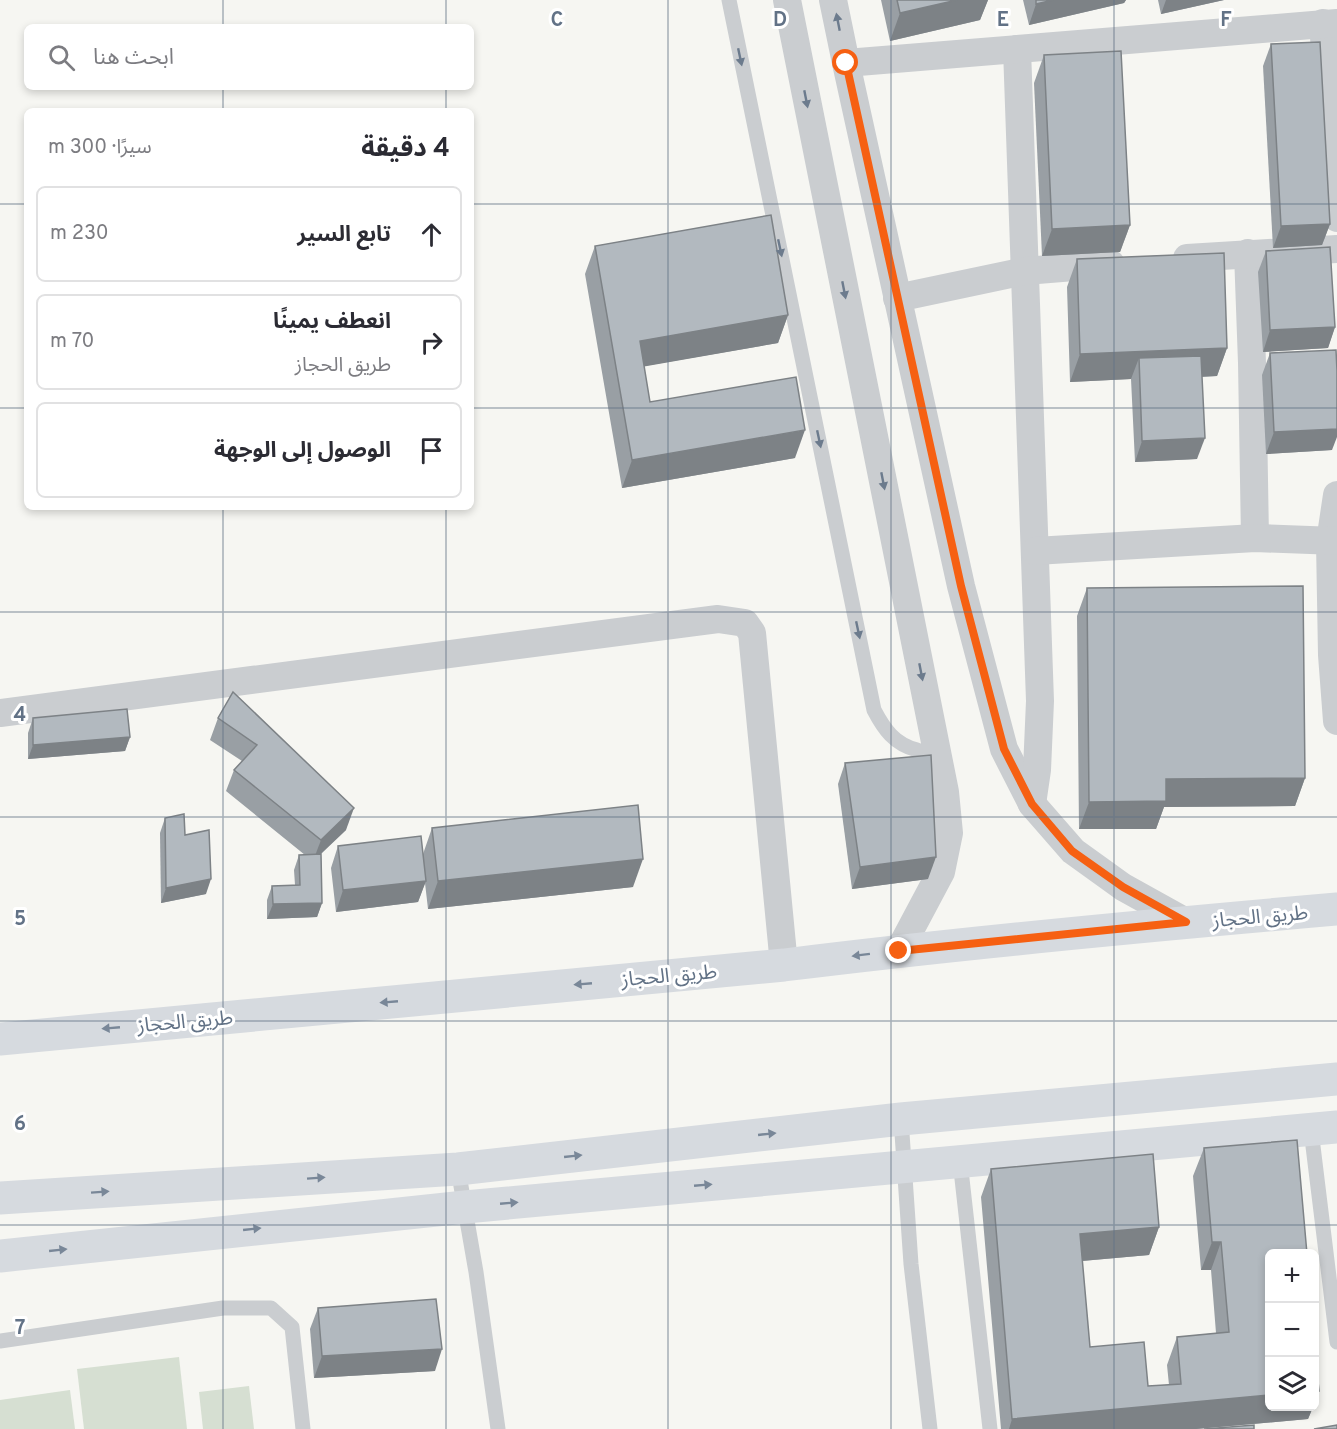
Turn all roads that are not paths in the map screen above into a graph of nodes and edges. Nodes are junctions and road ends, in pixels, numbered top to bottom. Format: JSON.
{"nodes":[{"id":1,"x":729,"y":0,"type":"edge"},
{"id":2,"x":787,"y":0,"type":"edge"},
{"id":3,"x":833,"y":0,"type":"edge"},
{"id":4,"x":1330,"y":23,"type":"edge"},
{"id":5,"x":1017,"y":49,"type":"junction"},
{"id":6,"x":846,"y":63,"type":"junction"},
{"id":7,"x":1337,"y":218,"type":"edge"},
{"id":8,"x":1337,"y":249,"type":"edge"},
{"id":9,"x":1248,"y":253,"type":"junction"},
{"id":10,"x":1166,"y":260,"type":"edge"},
{"id":11,"x":1131,"y":262,"type":"edge"},
{"id":12,"x":1025,"y":271,"type":"junction"},
{"id":13,"x":897,"y":298,"type":"junction"},
{"id":14,"x":1337,"y":495,"type":"edge"},
{"id":15,"x":1255,"y":538,"type":"junction"},
{"id":16,"x":1334,"y":542,"type":"edge"},
{"id":17,"x":1035,"y":551,"type":"junction"},
{"id":18,"x":0,"y":714,"type":"edge"},
{"id":19,"x":1337,"y":721,"type":"edge"},
{"id":20,"x":937,"y":752,"type":"junction"},
{"id":21,"x":1032,"y":804,"type":"junction"},
{"id":22,"x":1337,"y":909,"type":"edge"},
{"id":23,"x":1186,"y":922,"type":"junction"},
{"id":24,"x":899,"y":951,"type":"junction"},
{"id":25,"x":784,"y":965,"type":"junction"},
{"id":26,"x":0,"y":1039,"type":"edge"},
{"id":27,"x":1337,"y":1079,"type":"edge"},
{"id":28,"x":901,"y":1119,"type":"junction"},
{"id":29,"x":1324,"y":1128,"type":"edge"},
{"id":30,"x":960,"y":1161,"type":"junction"},
{"id":31,"x":904,"y":1167,"type":"junction"},
{"id":32,"x":458,"y":1168,"type":"junction"},
{"id":33,"x":0,"y":1198,"type":"edge"},
{"id":34,"x":465,"y":1207,"type":"junction"},
{"id":35,"x":0,"y":1256,"type":"edge"},
{"id":36,"x":0,"y":1341,"type":"edge"},
{"id":37,"x":1337,"y":1342,"type":"edge"},
{"id":38,"x":303,"y":1429,"type":"edge"},
{"id":39,"x":498,"y":1429,"type":"edge"},
{"id":40,"x":930,"y":1429,"type":"edge"},
{"id":41,"x":990,"y":1429,"type":"edge"}],
"edges":[{"from":1,"to":20,"type":"lane","one_way":true},
{"from":2,"to":20,"type":"street","one_way":true},
{"from":6,"to":3,"type":"street","one_way":true},
{"from":4,"to":5,"type":"street"},
{"from":4,"to":7,"type":"street"},
{"from":5,"to":6,"type":"street"},
{"from":5,"to":12,"type":"street"},
{"from":6,"to":13,"type":"street"},
{"from":8,"to":9,"type":"street"},
{"from":9,"to":10,"type":"street"},
{"from":9,"to":15,"type":"street"},
{"from":11,"to":12,"type":"street"},
{"from":12,"to":13,"type":"street"},
{"from":12,"to":17,"type":"street"},
{"from":13,"to":21,"type":"street"},
{"from":14,"to":16,"type":"street"},
{"from":15,"to":16,"type":"street"},
{"from":15,"to":17,"type":"street"},
{"from":16,"to":19,"type":"street"},
{"from":17,"to":21,"type":"street"},
{"from":18,"to":25,"type":"street"},
{"from":20,"to":24,"type":"street"},
{"from":21,"to":23,"type":"street"},
{"from":22,"to":23,"type":"main road","name":"طريق الحجاز"},
{"from":23,"to":24,"type":"main road","name":"طريق الحجاز"},
{"from":24,"to":25,"type":"main road","name":"طريق الحجاز","one_way":true},
{"from":25,"to":26,"type":"main road","name":"طريق الحجاز","one_way":true},
{"from":27,"to":28,"type":"main road"},
{"from":28,"to":31,"type":"lane"},
{"from":32,"to":28,"type":"main road","one_way":true},
{"from":29,"to":30,"type":"main road"},
{"from":29,"to":37,"type":"lane"},
{"from":30,"to":31,"type":"main road"},
{"from":30,"to":41,"type":"lane"},
{"from":34,"to":31,"type":"main road","one_way":true},
{"from":31,"to":40,"type":"lane"},
{"from":33,"to":32,"type":"main road","one_way":true},
{"from":32,"to":34,"type":"lane"},
{"from":35,"to":34,"type":"main road","one_way":true},
{"from":34,"to":39,"type":"lane"},
{"from":36,"to":38,"type":"lane"}]}
